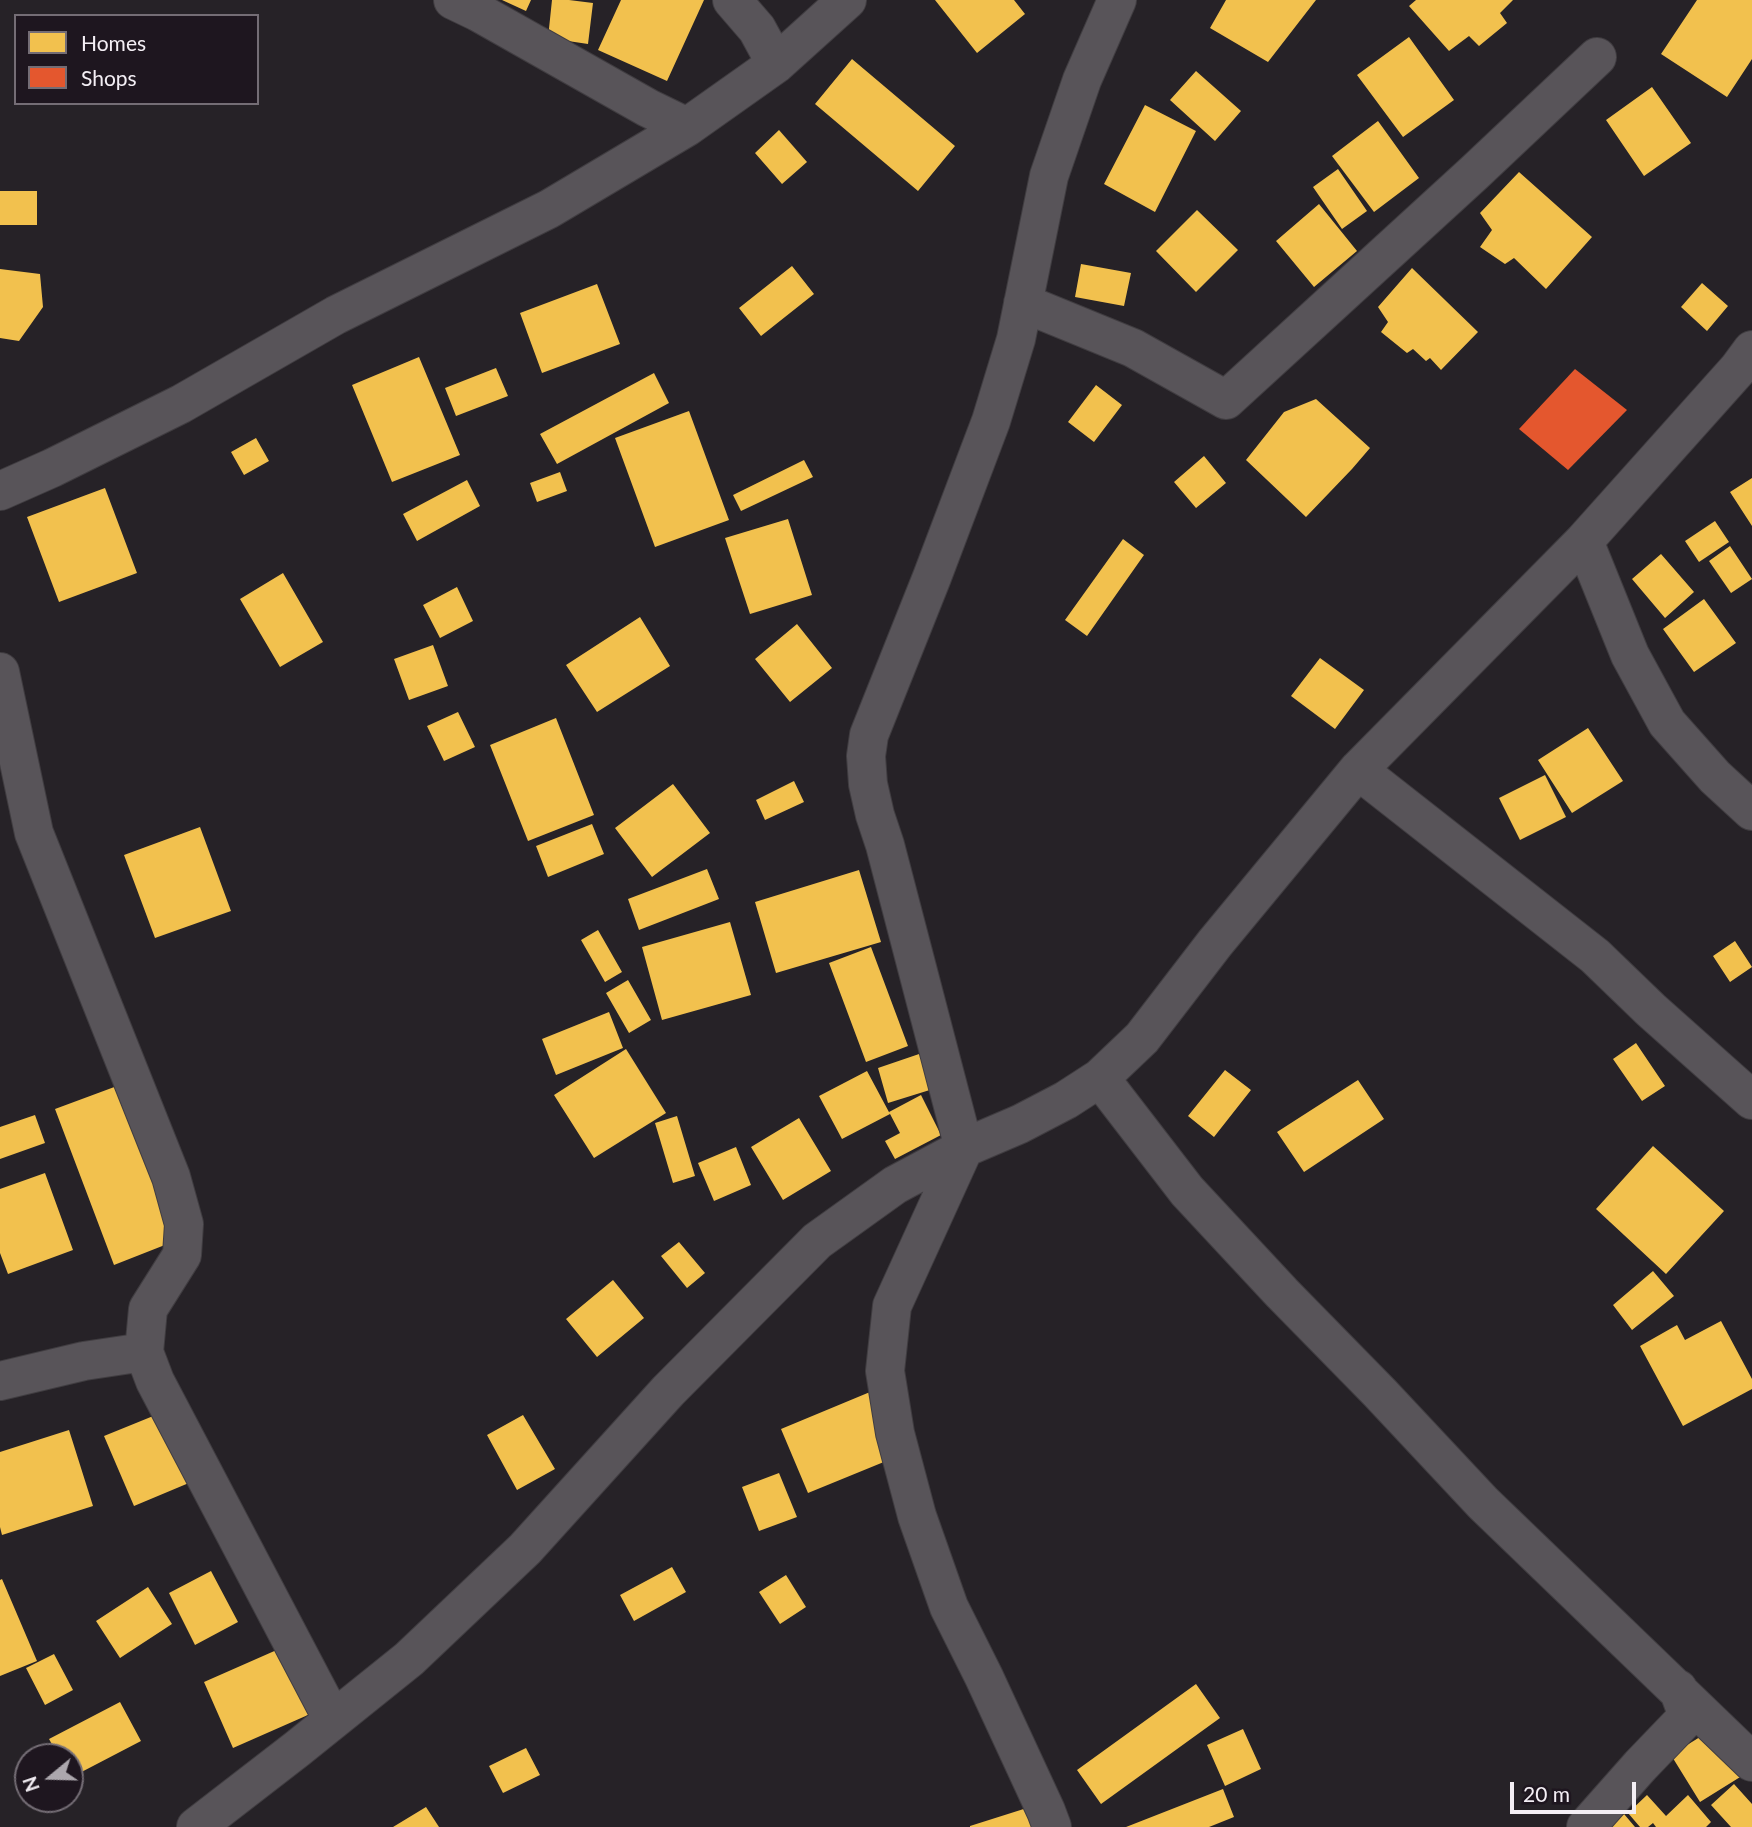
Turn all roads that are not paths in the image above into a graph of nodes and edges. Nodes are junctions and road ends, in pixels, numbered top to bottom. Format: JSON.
{"nodes":[{"id":1,"x":453,"y":0,"type":"edge"},
{"id":2,"x":733,"y":0,"type":"edge"},
{"id":3,"x":847,"y":0,"type":"edge"},
{"id":4,"x":1117,"y":0,"type":"edge"},
{"id":5,"x":1597,"y":57,"type":"dead end"},
{"id":6,"x":776,"y":64,"type":"junction"},
{"id":7,"x":687,"y":127,"type":"junction"},
{"id":8,"x":1023,"y":303,"type":"junction"},
{"id":9,"x":1752,"y":350,"type":"edge"},
{"id":10,"x":0,"y":491,"type":"edge"},
{"id":11,"x":1584,"y":541,"type":"junction"},
{"id":12,"x":0,"y":672,"type":"edge"},
{"id":13,"x":1358,"y":770,"type":"junction"},
{"id":14,"x":1752,"y":811,"type":"edge"},
{"id":15,"x":1100,"y":1078,"type":"junction"},
{"id":16,"x":1752,"y":1100,"type":"edge"},
{"id":17,"x":964,"y":1148,"type":"junction"},
{"id":18,"x":144,"y":1352,"type":"junction"},
{"id":19,"x":0,"y":1381,"type":"edge"},
{"id":20,"x":1678,"y":1689,"type":"junction"},
{"id":21,"x":333,"y":1720,"type":"junction"},
{"id":22,"x":1752,"y":1762,"type":"edge"},
{"id":23,"x":196,"y":1827,"type":"edge"},
{"id":24,"x":1052,"y":1827,"type":"edge"},
{"id":25,"x":1586,"y":1827,"type":"edge"}],
"edges":[{"from":1,"to":7,"type":"street"},
{"from":2,"to":6,"type":"street"},
{"from":3,"to":6,"type":"street"},
{"from":4,"to":8,"type":"street"},
{"from":5,"to":8,"type":"street"},
{"from":6,"to":7,"type":"street"},
{"from":7,"to":10,"type":"street"},
{"from":8,"to":17,"type":"street"},
{"from":9,"to":11,"type":"street"},
{"from":11,"to":13,"type":"street"},
{"from":11,"to":14,"type":"street"},
{"from":12,"to":18,"type":"street"},
{"from":13,"to":15,"type":"street"},
{"from":13,"to":16,"type":"street"},
{"from":15,"to":17,"type":"street"},
{"from":15,"to":20,"type":"street"},
{"from":17,"to":21,"type":"street"},
{"from":17,"to":24,"type":"street"},
{"from":18,"to":19,"type":"street"},
{"from":18,"to":21,"type":"street"},
{"from":20,"to":22,"type":"street"},
{"from":20,"to":25,"type":"street"},
{"from":21,"to":23,"type":"street"}]}
